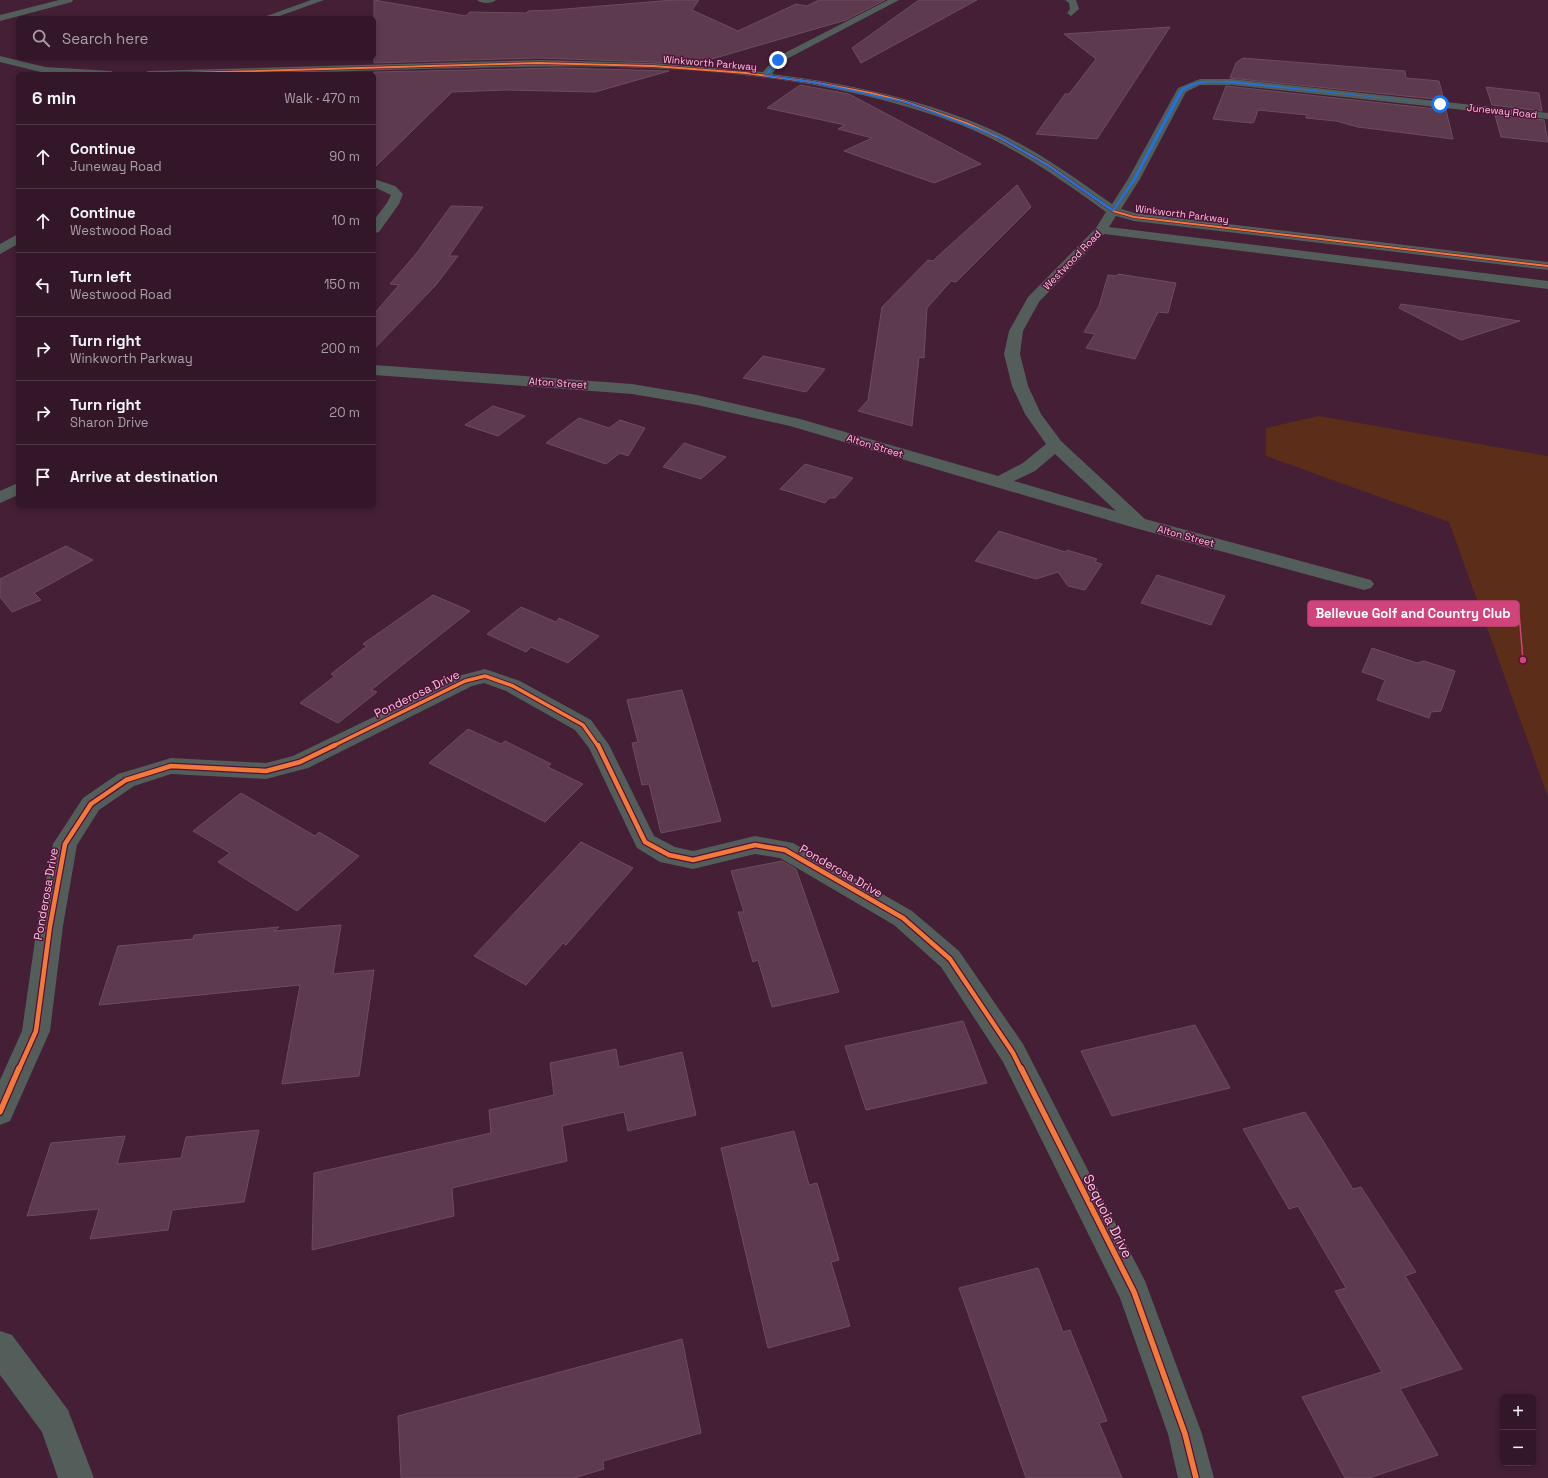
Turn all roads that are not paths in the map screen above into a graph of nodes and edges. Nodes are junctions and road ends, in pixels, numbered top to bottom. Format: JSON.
{"nodes":[{"id":1,"x":69,"y":0,"type":"edge"},
{"id":2,"x":320,"y":0,"type":"edge"},
{"id":3,"x":481,"y":0,"type":"edge"},
{"id":4,"x":492,"y":0,"type":"edge"},
{"id":5,"x":895,"y":0,"type":"edge"},
{"id":6,"x":1069,"y":0,"type":"edge"},
{"id":7,"x":1072,"y":14,"type":"dead end"},
{"id":8,"x":271,"y":16,"type":"edge"},
{"id":9,"x":0,"y":18,"type":"edge"},
{"id":10,"x":0,"y":59,"type":"edge"},
{"id":11,"x":184,"y":63,"type":"dead end"},
{"id":12,"x":78,"y":72,"type":"edge"},
{"id":13,"x":176,"y":72,"type":"edge"},
{"id":14,"x":240,"y":72,"type":"edge"},
{"id":15,"x":765,"y":76,"type":"junction"},
{"id":16,"x":1218,"y":81,"type":"joint"},
{"id":17,"x":1548,"y":116,"type":"edge"},
{"id":18,"x":376,"y":184,"type":"edge"},
{"id":19,"x":1113,"y":211,"type":"junction"},
{"id":20,"x":376,"y":226,"type":"edge"},
{"id":21,"x":1101,"y":230,"type":"junction"},
{"id":22,"x":16,"y":239,"type":"edge"},
{"id":23,"x":0,"y":250,"type":"edge"},
{"id":24,"x":1548,"y":266,"type":"edge"},
{"id":25,"x":1548,"y":285,"type":"edge"},
{"id":26,"x":376,"y":370,"type":"edge"},
{"id":27,"x":1055,"y":445,"type":"junction"},
{"id":28,"x":998,"y":483,"type":"junction"},
{"id":29,"x":16,"y":489,"type":"edge"},
{"id":30,"x":0,"y":498,"type":"edge"},
{"id":31,"x":1141,"y":524,"type":"junction"},
{"id":32,"x":1364,"y":584,"type":"dead end"},
{"id":33,"x":964,"y":980,"type":"joint"},
{"id":34,"x":0,"y":1112,"type":"edge"},
{"id":35,"x":0,"y":1346,"type":"edge"},
{"id":36,"x":76,"y":1478,"type":"edge"},
{"id":37,"x":1196,"y":1478,"type":"edge"}],
"edges":[{"from":1,"to":9,"type":"street"},
{"from":2,"to":8,"type":"street"},
{"from":3,"to":4,"type":"street"},
{"from":5,"to":15,"type":"street"},
{"from":6,"to":7,"type":"street"},
{"from":10,"to":12,"type":"street"},
{"from":11,"to":13,"type":"street"},
{"from":14,"to":15,"type":"street","name":"Winkworth Parkway"},
{"from":15,"to":19,"type":"street","name":"Winkworth Parkway"},
{"from":16,"to":17,"type":"street","name":"Juneway Road"},
{"from":16,"to":19,"type":"street","name":"Westwood Road"},
{"from":18,"to":20,"type":"street"},
{"from":19,"to":21,"type":"street","name":"Westwood Road"},
{"from":19,"to":24,"type":"street","name":"Winkworth Parkway"},
{"from":21,"to":25,"type":"street"},
{"from":21,"to":27,"type":"street","name":"Westwood Road"},
{"from":22,"to":23,"type":"street"},
{"from":26,"to":28,"type":"street","name":"Alton Street"},
{"from":27,"to":28,"type":"street"},
{"from":27,"to":31,"type":"street","name":"Westwood Road"},
{"from":28,"to":31,"type":"street","name":"Alton Street"},
{"from":29,"to":30,"type":"street"},
{"from":31,"to":32,"type":"street","name":"Alton Street"},
{"from":33,"to":34,"type":"street","name":"Ponderosa Drive"},
{"from":33,"to":37,"type":"street","name":"Sequoia Drive"},
{"from":35,"to":36,"type":"street"}]}
